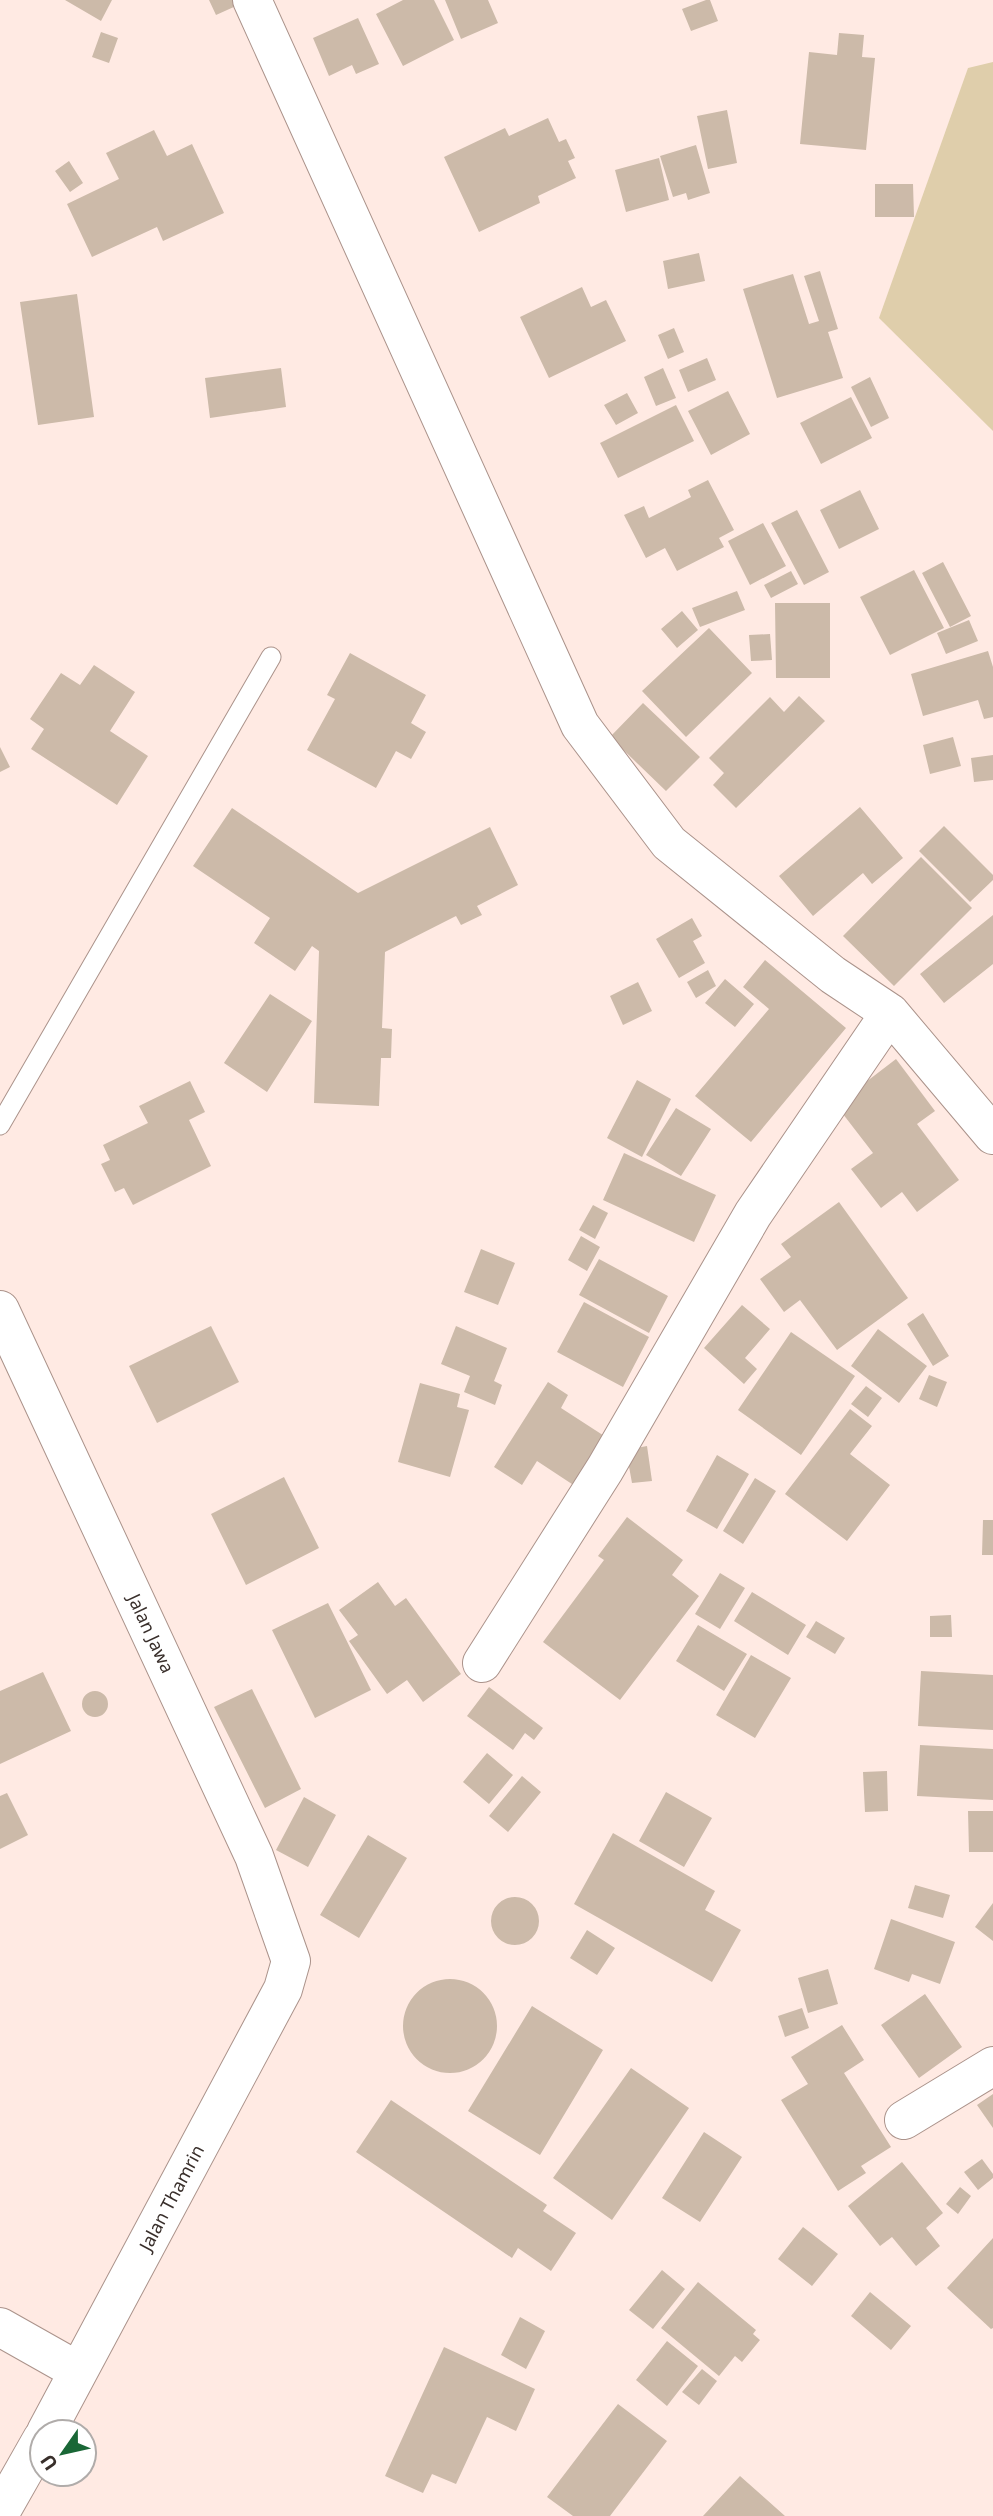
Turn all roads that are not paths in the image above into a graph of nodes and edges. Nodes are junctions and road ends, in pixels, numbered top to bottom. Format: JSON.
{"nodes":[{"id":1,"x":252,"y":0,"type":"edge"},
{"id":2,"x":271,"y":657,"type":"dead end"},
{"id":3,"x":890,"y":1013,"type":"junction"},
{"id":4,"x":0,"y":1125,"type":"edge"},
{"id":5,"x":993,"y":1135,"type":"edge"},
{"id":6,"x":0,"y":1310,"type":"edge"},
{"id":7,"x":482,"y":1663,"type":"dead end"},
{"id":8,"x":291,"y":1961,"type":"joint"},
{"id":9,"x":993,"y":2066,"type":"edge"},
{"id":10,"x":904,"y":2120,"type":"dead end"},
{"id":11,"x":0,"y":2327,"type":"edge"},
{"id":12,"x":78,"y":2371,"type":"junction"},
{"id":13,"x":53,"y":2418,"type":"edge"},
{"id":14,"x":28,"y":2464,"type":"edge"},
{"id":15,"x":0,"y":2515,"type":"edge"}],
"edges":[{"from":1,"to":3,"type":"street"},
{"from":2,"to":4,"type":"lane"},
{"from":3,"to":5,"type":"street"},
{"from":3,"to":7,"type":"street"},
{"from":6,"to":8,"type":"street","name":"Jalan Jawa"},
{"from":8,"to":12,"type":"street","name":"Jalan Thamrin"},
{"from":9,"to":10,"type":"street"},
{"from":11,"to":12,"type":"street"},
{"from":12,"to":13,"type":"street","name":"Jalan Thamrin"},
{"from":14,"to":15,"type":"street"}]}
